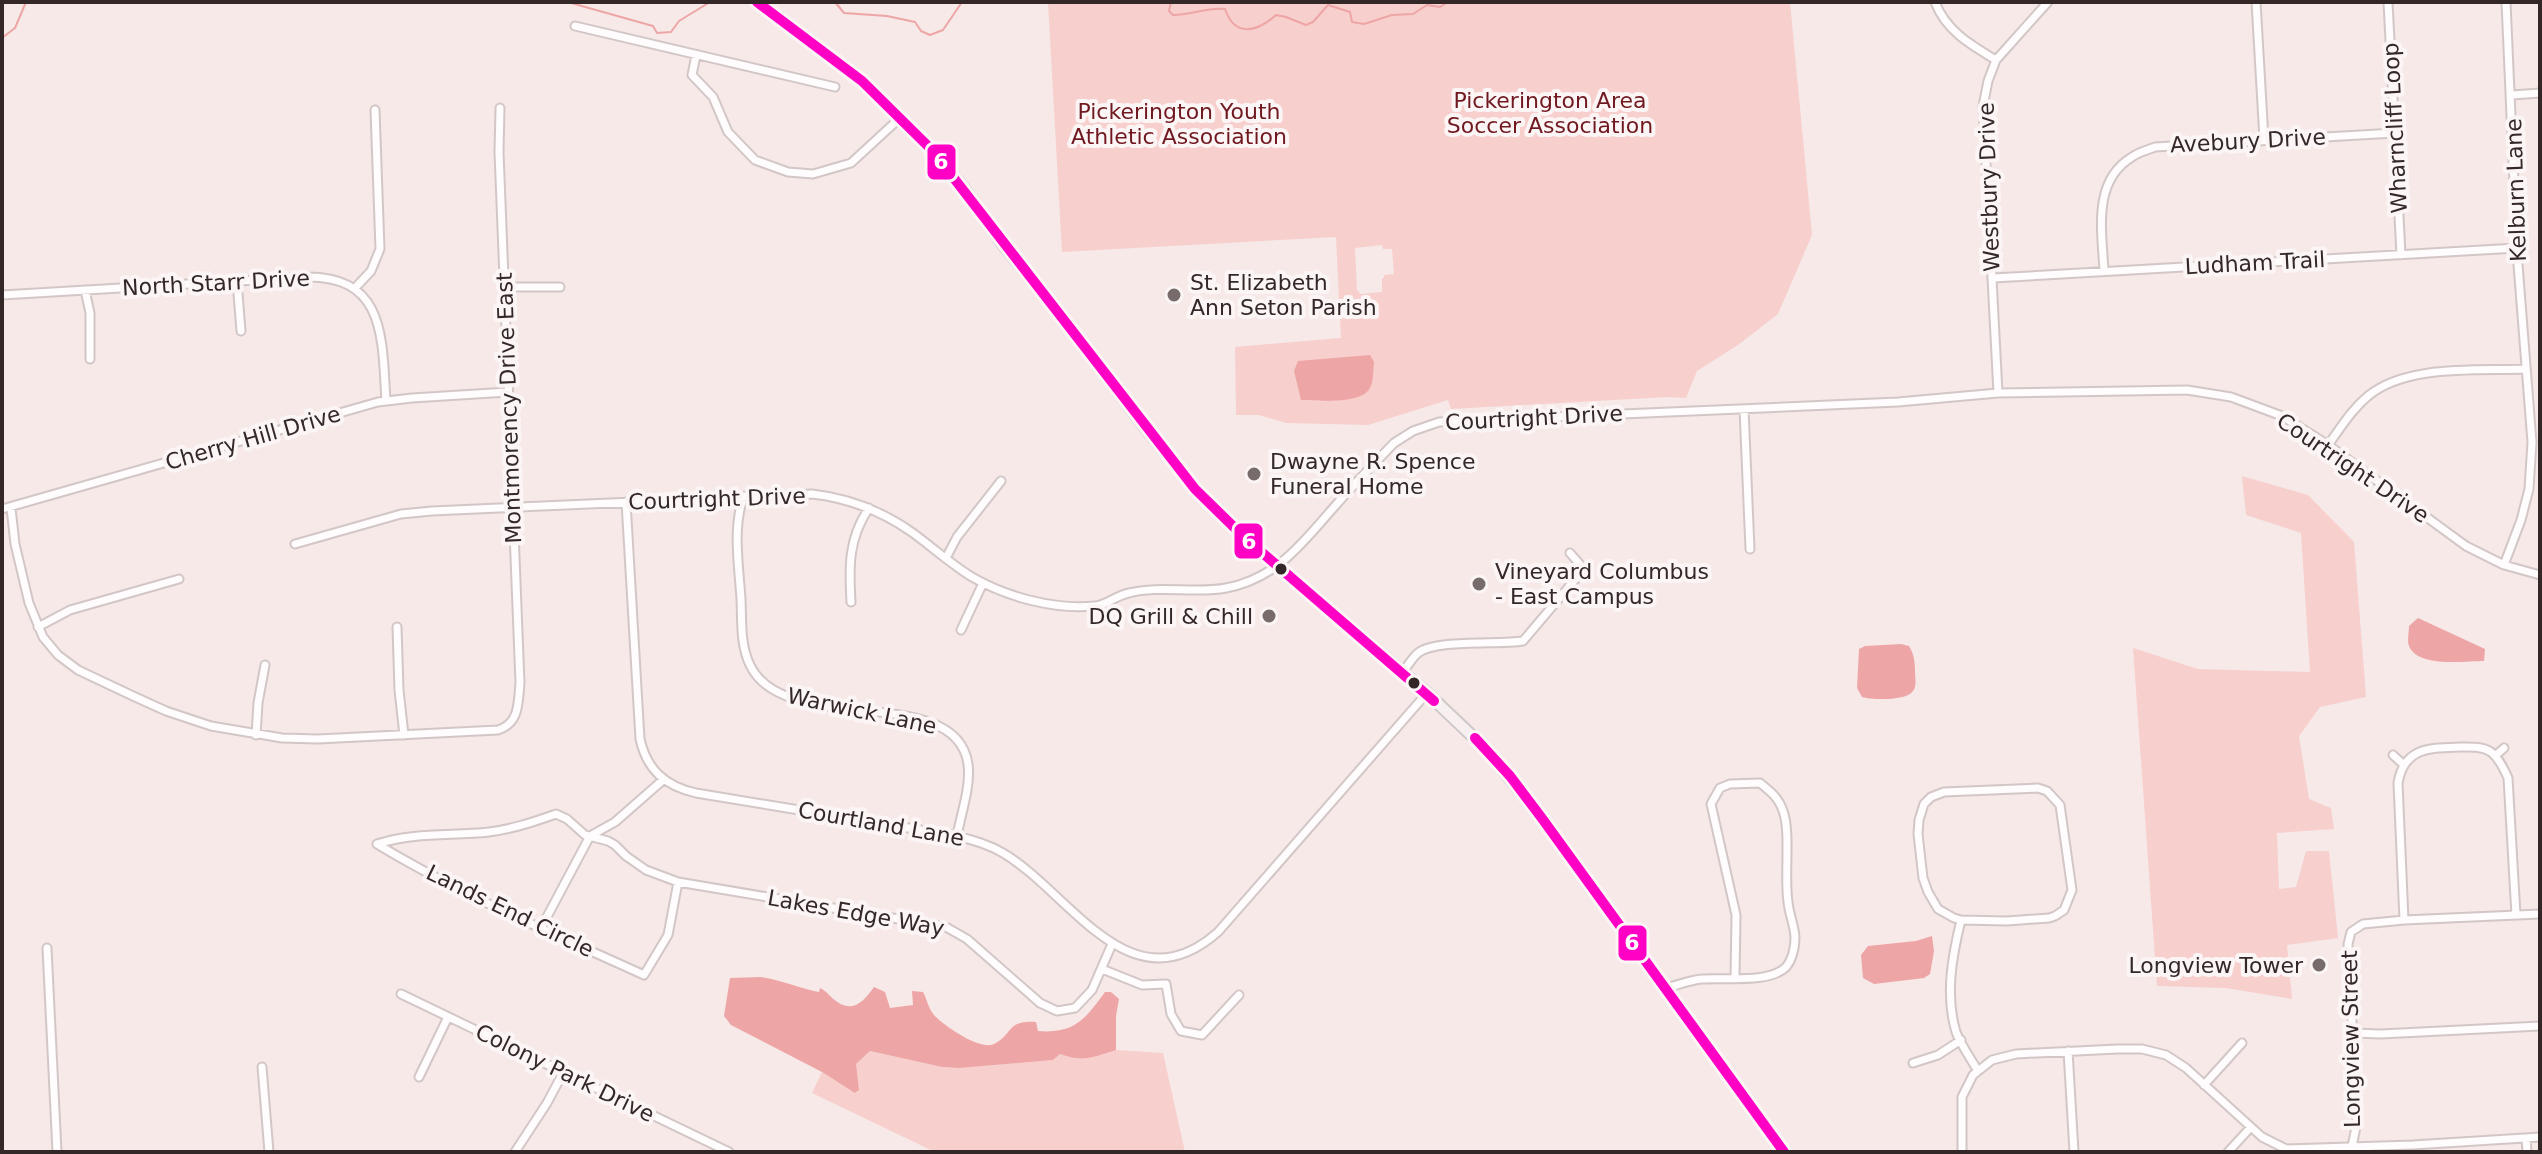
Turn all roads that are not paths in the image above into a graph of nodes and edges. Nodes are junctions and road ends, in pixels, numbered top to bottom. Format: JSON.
{"nodes":[{"id":1,"x":757,"y":2,"type":"edge"},
{"id":2,"x":1935,"y":2,"type":"edge"},
{"id":3,"x":2048,"y":2,"type":"edge"},
{"id":4,"x":2256,"y":2,"type":"edge"},
{"id":5,"x":2388,"y":2,"type":"edge"},
{"id":6,"x":2506,"y":2,"type":"edge"},
{"id":7,"x":575,"y":26,"type":"dead end"},
{"id":8,"x":696,"y":55,"type":"junction"},
{"id":9,"x":1996,"y":60,"type":"junction"},
{"id":10,"x":835,"y":87,"type":"dead end"},
{"id":11,"x":2540,"y":93,"type":"edge"},
{"id":12,"x":2512,"y":95,"type":"junction"},
{"id":13,"x":500,"y":108,"type":"dead end"},
{"id":14,"x":375,"y":110,"type":"dead end"},
{"id":15,"x":901,"y":117,"type":"junction"},
{"id":16,"x":2395,"y":133,"type":"junction"},
{"id":17,"x":2264,"y":139,"type":"junction"},
{"id":18,"x":2517,"y":248,"type":"junction"},
{"id":19,"x":2401,"y":255,"type":"junction"},
{"id":20,"x":2104,"y":271,"type":"junction"},
{"id":21,"x":1993,"y":278,"type":"junction"},
{"id":22,"x":237,"y":281,"type":"junction"},
{"id":23,"x":504,"y":287,"type":"junction"},
{"id":24,"x":560,"y":287,"type":"dead end"},
{"id":25,"x":355,"y":288,"type":"junction"},
{"id":26,"x":85,"y":290,"type":"junction"},
{"id":27,"x":2,"y":295,"type":"edge"},
{"id":28,"x":241,"y":331,"type":"dead end"},
{"id":29,"x":90,"y":359,"type":"dead end"},
{"id":30,"x":2526,"y":369,"type":"junction"},
{"id":31,"x":508,"y":392,"type":"junction"},
{"id":32,"x":1998,"y":393,"type":"junction"},
{"id":33,"x":386,"y":401,"type":"junction"},
{"id":34,"x":1744,"y":409,"type":"junction"},
{"id":35,"x":2328,"y":445,"type":"junction"},
{"id":36,"x":1001,"y":481,"type":"dead end"},
{"id":37,"x":744,"y":496,"type":"junction"},
{"id":38,"x":626,"y":502,"type":"junction"},
{"id":39,"x":513,"y":507,"type":"junction"},
{"id":40,"x":6,"y":508,"type":"edge"},
{"id":41,"x":869,"y":508,"type":"junction"},
{"id":42,"x":295,"y":544,"type":"dead end"},
{"id":43,"x":1750,"y":549,"type":"dead end"},
{"id":44,"x":1570,"y":553,"type":"dead end"},
{"id":45,"x":946,"y":558,"type":"junction"},
{"id":46,"x":2504,"y":565,"type":"junction"},
{"id":47,"x":1278,"y":566,"type":"junction"},
{"id":48,"x":2540,"y":575,"type":"edge"},
{"id":49,"x":179,"y":579,"type":"dead end"},
{"id":50,"x":983,"y":583,"type":"junction"},
{"id":51,"x":851,"y":602,"type":"dead end"},
{"id":52,"x":38,"y":627,"type":"junction"},
{"id":53,"x":397,"y":627,"type":"dead end"},
{"id":54,"x":961,"y":630,"type":"dead end"},
{"id":55,"x":265,"y":665,"type":"dead end"},
{"id":56,"x":1402,"y":673,"type":"junction"},
{"id":57,"x":1427,"y":693,"type":"junction"},
{"id":58,"x":256,"y":735,"type":"junction"},
{"id":59,"x":404,"y":735,"type":"junction"},
{"id":60,"x":2504,"y":748,"type":"dead end"},
{"id":61,"x":2393,"y":755,"type":"dead end"},
{"id":62,"x":2495,"y":756,"type":"junction"},
{"id":63,"x":2404,"y":765,"type":"junction"},
{"id":64,"x":663,"y":780,"type":"junction"},
{"id":65,"x":590,"y":836,"type":"junction"},
{"id":66,"x":957,"y":836,"type":"junction"},
{"id":67,"x":377,"y":844,"type":"joint"},
{"id":68,"x":678,"y":882,"type":"junction"},
{"id":69,"x":2540,"y":914,"type":"edge"},
{"id":70,"x":2516,"y":915,"type":"junction"},
{"id":71,"x":1961,"y":920,"type":"junction"},
{"id":72,"x":2404,"y":920,"type":"junction"},
{"id":73,"x":541,"y":928,"type":"junction"},
{"id":74,"x":1112,"y":944,"type":"junction"},
{"id":75,"x":47,"y":948,"type":"dead end"},
{"id":76,"x":1102,"y":969,"type":"junction"},
{"id":77,"x":1735,"y":978,"type":"junction"},
{"id":78,"x":1666,"y":988,"type":"junction"},
{"id":79,"x":401,"y":994,"type":"dead end"},
{"id":80,"x":1239,"y":995,"type":"dead end"},
{"id":81,"x":448,"y":1017,"type":"junction"},
{"id":82,"x":2540,"y":1026,"type":"edge"},
{"id":83,"x":2353,"y":1033,"type":"junction"},
{"id":84,"x":1961,"y":1040,"type":"junction"},
{"id":85,"x":2242,"y":1043,"type":"dead end"},
{"id":86,"x":2068,"y":1051,"type":"junction"},
{"id":87,"x":1913,"y":1063,"type":"dead end"},
{"id":88,"x":262,"y":1067,"type":"dead end"},
{"id":89,"x":1978,"y":1071,"type":"junction"},
{"id":90,"x":563,"y":1073,"type":"junction"},
{"id":91,"x":419,"y":1077,"type":"dead end"},
{"id":92,"x":2204,"y":1085,"type":"junction"},
{"id":93,"x":2251,"y":1127,"type":"junction"},
{"id":94,"x":2540,"y":1137,"type":"edge"},
{"id":95,"x":2526,"y":1138,"type":"junction"},
{"id":96,"x":2352,"y":1147,"type":"junction"},
{"id":97,"x":2413,"y":1148,"type":"edge"},
{"id":98,"x":2300,"y":1151,"type":"edge"},
{"id":99,"x":57,"y":1152,"type":"edge"},
{"id":100,"x":269,"y":1152,"type":"edge"},
{"id":101,"x":515,"y":1152,"type":"edge"},
{"id":102,"x":729,"y":1152,"type":"edge"},
{"id":103,"x":1784,"y":1152,"type":"edge"},
{"id":104,"x":1962,"y":1152,"type":"edge"},
{"id":105,"x":2074,"y":1152,"type":"edge"},
{"id":106,"x":2228,"y":1152,"type":"edge"},
{"id":107,"x":2527,"y":1152,"type":"edge"}],
"edges":[{"from":1,"to":15,"type":"main road"},
{"from":2,"to":9,"type":"street"},
{"from":3,"to":9,"type":"street","name":"Westbury Drive"},
{"from":4,"to":17,"type":"street"},
{"from":5,"to":16,"type":"street","name":"Wharncliff Loop"},
{"from":6,"to":12,"type":"street","name":"Kelburn Lane"},
{"from":7,"to":8,"type":"street"},
{"from":8,"to":10,"type":"street"},
{"from":8,"to":15,"type":"street"},
{"from":9,"to":21,"type":"street","name":"Westbury Drive"},
{"from":11,"to":12,"type":"street"},
{"from":12,"to":18,"type":"street","name":"Kelburn Lane"},
{"from":13,"to":23,"type":"street","name":"Montmorency Drive East"},
{"from":14,"to":25,"type":"street"},
{"from":15,"to":47,"type":"main road"},
{"from":16,"to":17,"type":"street","name":"Avebury Drive"},
{"from":16,"to":19,"type":"street","name":"Wharncliff Loop"},
{"from":17,"to":20,"type":"street","name":"Avebury Drive"},
{"from":18,"to":19,"type":"street","name":"Ludham Trail"},
{"from":18,"to":30,"type":"street","name":"Kelburn Lane"},
{"from":19,"to":20,"type":"street","name":"Ludham Trail"},
{"from":20,"to":21,"type":"street","name":"Ludham Trail"},
{"from":21,"to":32,"type":"street","name":"Westbury Drive"},
{"from":22,"to":25,"type":"street","name":"North Starr Drive"},
{"from":22,"to":26,"type":"street","name":"North Starr Drive"},
{"from":22,"to":28,"type":"street"},
{"from":23,"to":24,"type":"street"},
{"from":23,"to":31,"type":"street","name":"Montmorency Drive East"},
{"from":25,"to":33,"type":"street"},
{"from":26,"to":27,"type":"street","name":"North Starr Drive"},
{"from":26,"to":29,"type":"street"},
{"from":30,"to":35,"type":"street"},
{"from":30,"to":46,"type":"street","name":"Kelburn Lane"},
{"from":31,"to":33,"type":"street","name":"Cherry Hill Drive"},
{"from":31,"to":39,"type":"street","name":"Montmorency Drive East"},
{"from":32,"to":34,"type":"street","name":"Courtright Drive"},
{"from":32,"to":35,"type":"street","name":"Courtright Drive"},
{"from":33,"to":40,"type":"street","name":"Cherry Hill Drive"},
{"from":34,"to":43,"type":"street"},
{"from":34,"to":47,"type":"street","name":"Courtright Drive"},
{"from":35,"to":46,"type":"street","name":"Courtright Drive"},
{"from":36,"to":45,"type":"street"},
{"from":37,"to":38,"type":"street","name":"Courtright Drive"},
{"from":37,"to":41,"type":"street","name":"Courtright Drive"},
{"from":37,"to":66,"type":"street","name":"Warwick Lane"},
{"from":38,"to":39,"type":"street","name":"Courtright Drive"},
{"from":38,"to":64,"type":"street"},
{"from":39,"to":42,"type":"street","name":"Courtright Drive"},
{"from":39,"to":59,"type":"street","name":"Montmorency Drive East"},
{"from":40,"to":52,"type":"street"},
{"from":41,"to":45,"type":"street","name":"Courtright Drive"},
{"from":41,"to":51,"type":"street"},
{"from":44,"to":56,"type":"street"},
{"from":45,"to":50,"type":"street","name":"Courtright Drive"},
{"from":46,"to":48,"type":"street","name":"Courtright Drive"},
{"from":47,"to":50,"type":"street","name":"Courtright Drive"},
{"from":47,"to":56,"type":"main road"},
{"from":49,"to":52,"type":"street"},
{"from":50,"to":54,"type":"street"},
{"from":52,"to":58,"type":"street"},
{"from":53,"to":59,"type":"street"},
{"from":55,"to":58,"type":"street"},
{"from":56,"to":57,"type":"main road"},
{"from":57,"to":74,"type":"street","name":"Courtland Lane"},
{"from":57,"to":78,"type":"main road"},
{"from":58,"to":59,"type":"street"},
{"from":60,"to":62,"type":"street"},
{"from":61,"to":63,"type":"street"},
{"from":62,"to":63,"type":"street"},
{"from":62,"to":70,"type":"street"},
{"from":63,"to":72,"type":"street"},
{"from":64,"to":65,"type":"street"},
{"from":64,"to":66,"type":"street","name":"Courtland Lane"},
{"from":65,"to":67,"type":"street","name":"Lakes Edge Way"},
{"from":65,"to":68,"type":"street","name":"Lakes Edge Way"},
{"from":65,"to":73,"type":"street"},
{"from":66,"to":74,"type":"street","name":"Courtland Lane"},
{"from":67,"to":73,"type":"street","name":"Lands End Circle"},
{"from":68,"to":73,"type":"street","name":"Lands End Circle"},
{"from":68,"to":76,"type":"street","name":"Lakes Edge Way"},
{"from":69,"to":70,"type":"street","name":"Longview Street"},
{"from":70,"to":72,"type":"street","name":"Longview Street"},
{"from":71,"to":71,"type":"street"},
{"from":71,"to":84,"type":"street"},
{"from":72,"to":83,"type":"street","name":"Longview Street"},
{"from":74,"to":76,"type":"street","name":"Lakes Edge Way"},
{"from":75,"to":99,"type":"street"},
{"from":76,"to":80,"type":"street"},
{"from":77,"to":77,"type":"street"},
{"from":77,"to":78,"type":"street"},
{"from":78,"to":103,"type":"main road"},
{"from":79,"to":81,"type":"street","name":"Colony Park Drive"},
{"from":81,"to":90,"type":"street","name":"Colony Park Drive"},
{"from":81,"to":91,"type":"street"},
{"from":82,"to":83,"type":"street"},
{"from":83,"to":96,"type":"street","name":"Longview Street"},
{"from":84,"to":87,"type":"street"},
{"from":84,"to":89,"type":"street"},
{"from":85,"to":92,"type":"street"},
{"from":86,"to":89,"type":"street"},
{"from":86,"to":92,"type":"street"},
{"from":86,"to":105,"type":"street"},
{"from":88,"to":100,"type":"street"},
{"from":89,"to":104,"type":"street"},
{"from":90,"to":101,"type":"street"},
{"from":90,"to":102,"type":"street","name":"Colony Park Drive"},
{"from":92,"to":93,"type":"street"},
{"from":93,"to":98,"type":"street"},
{"from":93,"to":106,"type":"street"},
{"from":94,"to":95,"type":"street"},
{"from":95,"to":97,"type":"street"},
{"from":95,"to":107,"type":"street"},
{"from":96,"to":97,"type":"street"},
{"from":96,"to":98,"type":"street"}]}
